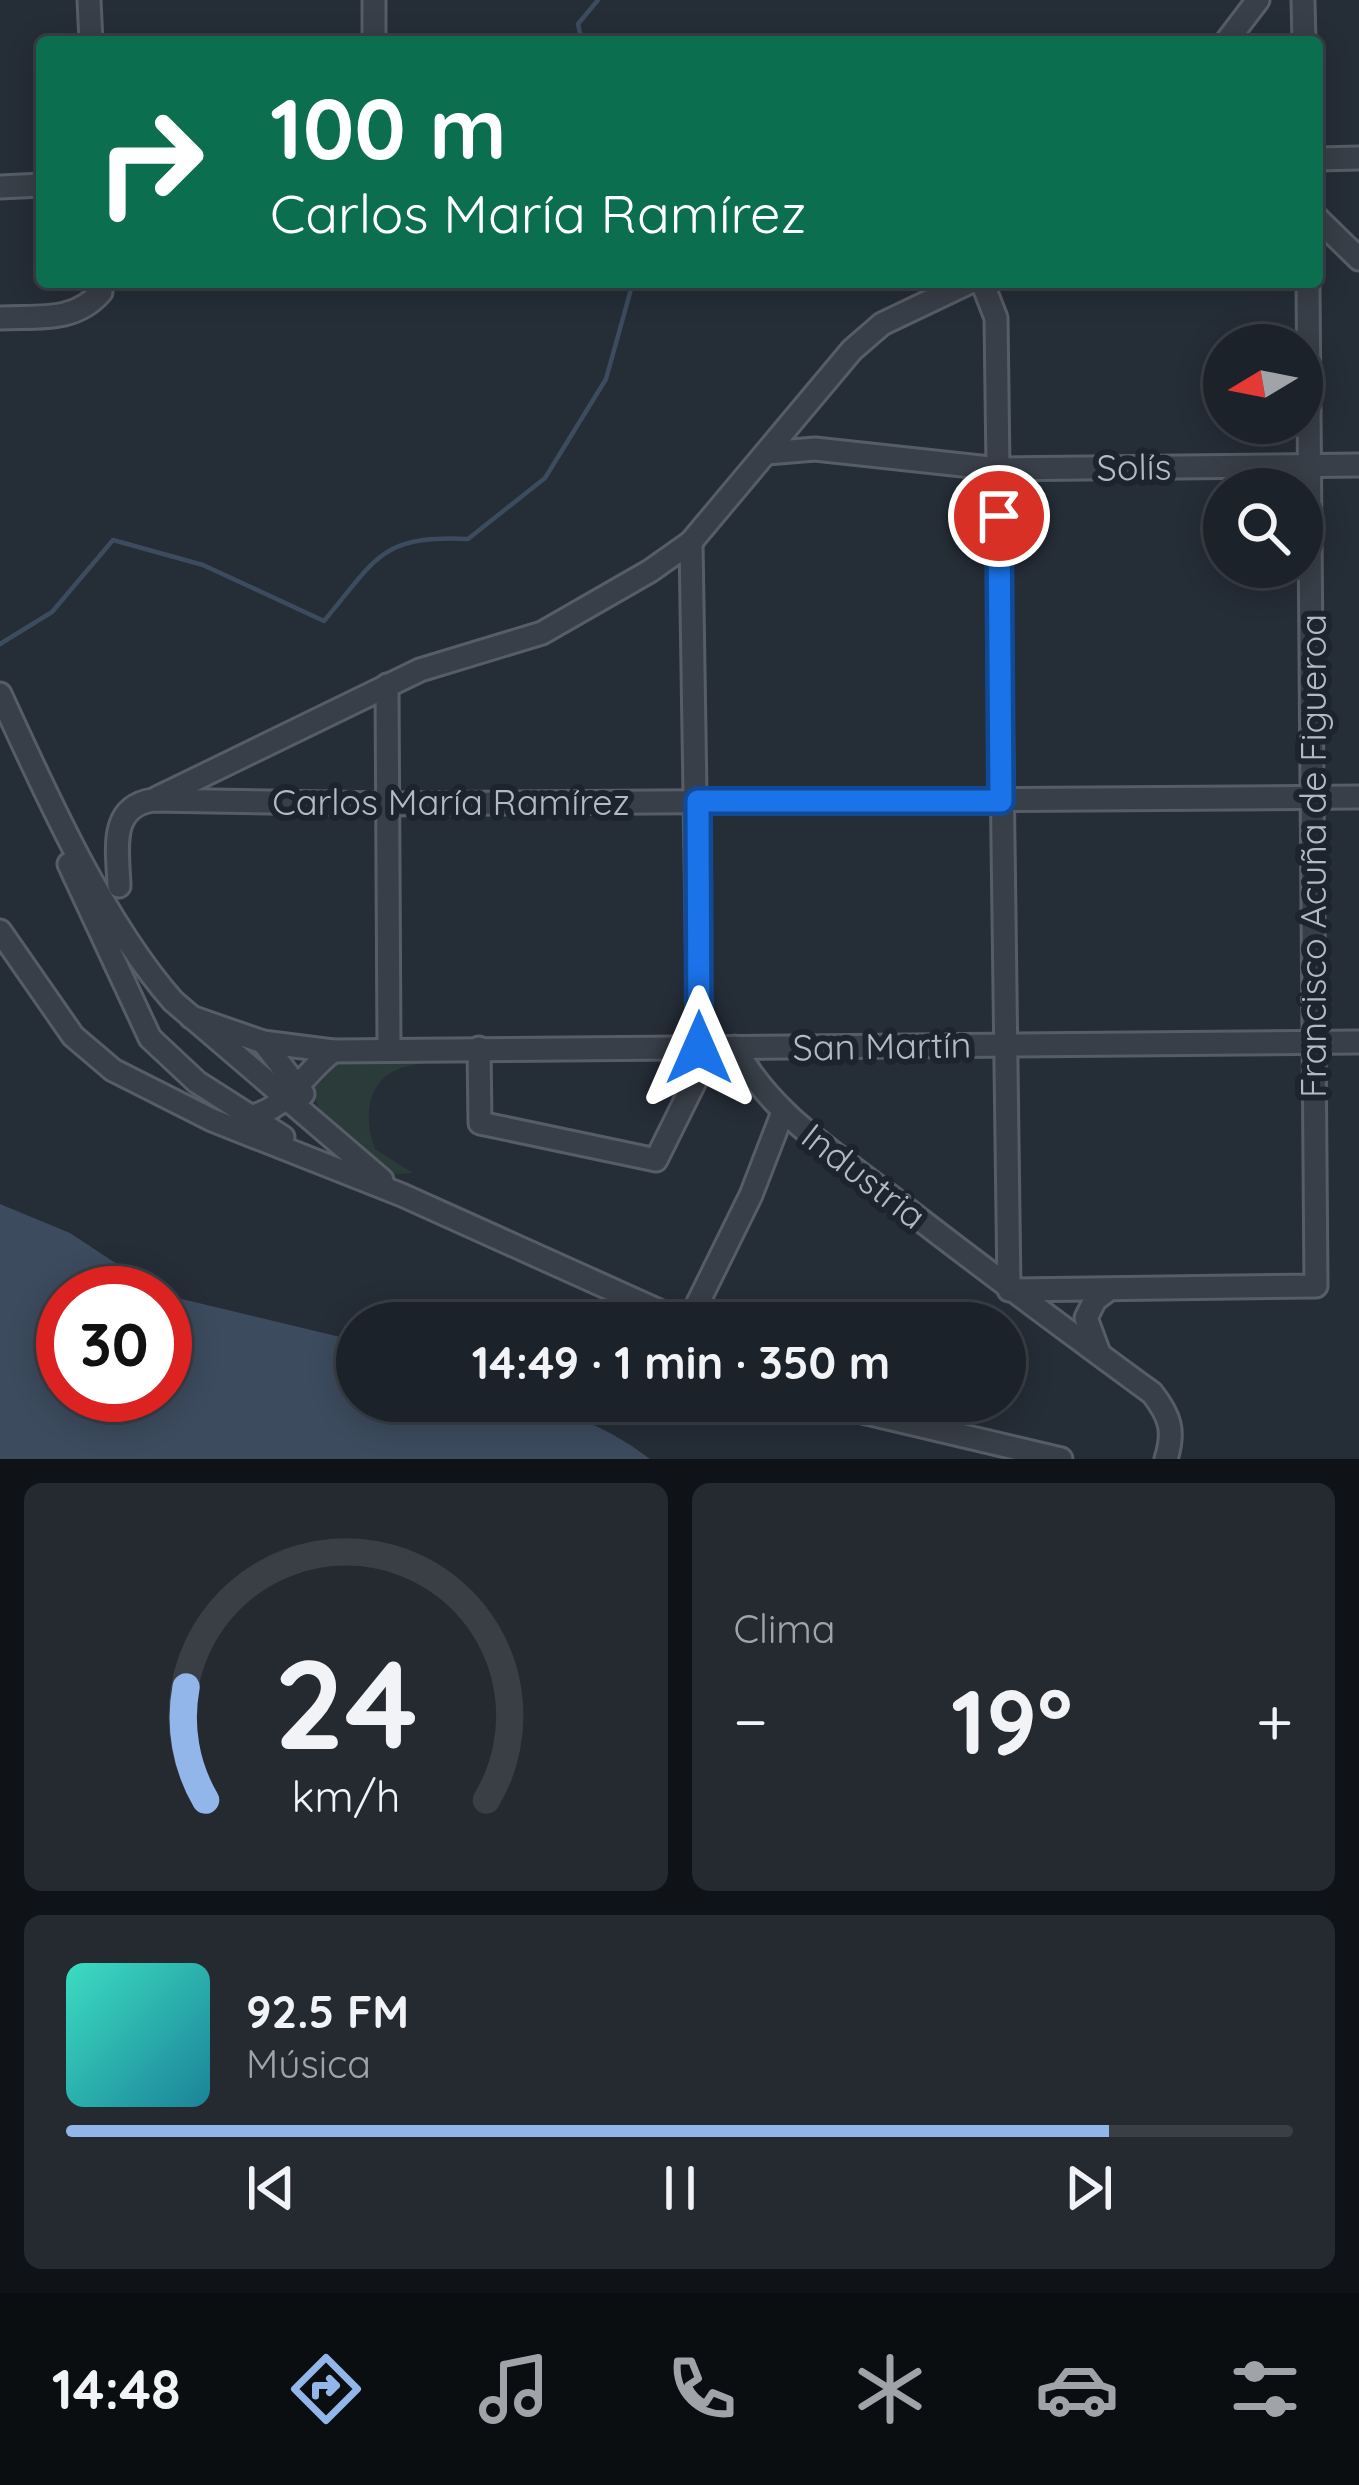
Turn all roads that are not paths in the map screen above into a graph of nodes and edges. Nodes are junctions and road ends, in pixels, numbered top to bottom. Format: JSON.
{"nodes":[{"id":1,"x":89,"y":0,"type":"edge"},
{"id":2,"x":374,"y":0,"type":"edge"},
{"id":3,"x":1258,"y":0,"type":"edge"},
{"id":4,"x":1303,"y":0,"type":"edge"},
{"id":5,"x":92,"y":36,"type":"edge"},
{"id":6,"x":374,"y":36,"type":"edge"},
{"id":7,"x":1231,"y":36,"type":"edge"},
{"id":8,"x":1304,"y":36,"type":"edge"},
{"id":9,"x":1359,"y":158,"type":"edge"},
{"id":10,"x":1323,"y":159,"type":"edge"},
{"id":11,"x":36,"y":185,"type":"edge"},
{"id":12,"x":0,"y":187,"type":"edge"},
{"id":13,"x":1323,"y":224,"type":"edge"},
{"id":14,"x":1359,"y":259,"type":"edge"},
{"id":15,"x":100,"y":288,"type":"edge"},
{"id":16,"x":955,"y":288,"type":"edge"},
{"id":17,"x":984,"y":288,"type":"edge"},
{"id":18,"x":1308,"y":288,"type":"edge"},
{"id":19,"x":0,"y":318,"type":"edge"},
{"id":20,"x":767,"y":453,"type":"junction"},
{"id":21,"x":1312,"y":465,"type":"junction"},
{"id":22,"x":1359,"y":465,"type":"edge"},
{"id":23,"x":999,"y":469,"type":"junction"},
{"id":24,"x":691,"y":542,"type":"junction"},
{"id":25,"x":387,"y":685,"type":"junction"},
{"id":26,"x":2,"y":697,"type":"edge"},
{"id":27,"x":20,"y":735,"type":"junction"},
{"id":28,"x":1359,"y":797,"type":"edge"},
{"id":29,"x":1310,"y":799,"type":"junction"},
{"id":30,"x":153,"y":800,"type":"junction"},
{"id":31,"x":698,"y":801,"type":"junction"},
{"id":32,"x":1001,"y":801,"type":"junction"},
{"id":33,"x":386,"y":804,"type":"junction"},
{"id":34,"x":119,"y":886,"type":"dead end"},
{"id":35,"x":0,"y":931,"type":"edge"},
{"id":36,"x":191,"y":1017,"type":"junction"},
{"id":37,"x":263,"y":1042,"type":"junction"},
{"id":38,"x":1314,"y":1042,"type":"junction"},
{"id":39,"x":1359,"y":1042,"type":"edge"},
{"id":40,"x":1007,"y":1044,"type":"junction"},
{"id":41,"x":388,"y":1048,"type":"junction"},
{"id":42,"x":479,"y":1048,"type":"junction"},
{"id":43,"x":715,"y":1048,"type":"junction"},
{"id":44,"x":334,"y":1051,"type":"junction"},
{"id":45,"x":293,"y":1093,"type":"junction"},
{"id":46,"x":783,"y":1112,"type":"junction"},
{"id":47,"x":251,"y":1118,"type":"junction"},
{"id":48,"x":212,"y":1120,"type":"junction"},
{"id":49,"x":334,"y":1158,"type":"junction"},
{"id":50,"x":1010,"y":1290,"type":"junction"},
{"id":51,"x":1108,"y":1290,"type":"junction"},
{"id":52,"x":640,"y":1302,"type":"edge"},
{"id":53,"x":698,"y":1302,"type":"edge"},
{"id":54,"x":1099,"y":1354,"type":"junction"},
{"id":55,"x":904,"y":1422,"type":"edge"},
{"id":56,"x":1061,"y":1459,"type":"edge"},
{"id":57,"x":1166,"y":1459,"type":"edge"}],
"edges":[{"from":1,"to":5,"type":"street"},
{"from":2,"to":6,"type":"street"},
{"from":3,"to":7,"type":"street"},
{"from":4,"to":8,"type":"street"},
{"from":9,"to":10,"type":"street"},
{"from":11,"to":12,"type":"street"},
{"from":13,"to":14,"type":"street"},
{"from":15,"to":19,"type":"street"},
{"from":16,"to":20,"type":"street"},
{"from":17,"to":23,"type":"street"},
{"from":18,"to":21,"type":"street","name":"Francisco Acuña de Figueroa"},
{"from":20,"to":23,"type":"street","name":"Solís"},
{"from":20,"to":24,"type":"street"},
{"from":21,"to":22,"type":"street","name":"Solís"},
{"from":21,"to":23,"type":"street","name":"Solís"},
{"from":21,"to":29,"type":"street","name":"Francisco Acuña de Figueroa"},
{"from":23,"to":32,"type":"street"},
{"from":24,"to":25,"type":"street"},
{"from":24,"to":31,"type":"street"},
{"from":25,"to":30,"type":"street"},
{"from":25,"to":33,"type":"street"},
{"from":26,"to":27,"type":"street"},
{"from":27,"to":36,"type":"street"},
{"from":27,"to":47,"type":"street"},
{"from":28,"to":29,"type":"street","name":"Carlos María Ramírez"},
{"from":29,"to":32,"type":"street","name":"Carlos María Ramírez"},
{"from":29,"to":38,"type":"street","name":"Francisco Acuña de Figueroa"},
{"from":30,"to":33,"type":"street","name":"Carlos María Ramírez"},
{"from":30,"to":34,"type":"street"},
{"from":31,"to":32,"type":"street","name":"Carlos María Ramírez"},
{"from":31,"to":33,"type":"street","name":"Carlos María Ramírez"},
{"from":31,"to":43,"type":"street"},
{"from":32,"to":40,"type":"street"},
{"from":33,"to":41,"type":"street"},
{"from":35,"to":48,"type":"street"},
{"from":36,"to":37,"type":"street","name":"San Martín"},
{"from":36,"to":45,"type":"street"},
{"from":37,"to":44,"type":"street","name":"San Martín"},
{"from":37,"to":45,"type":"street"},
{"from":38,"to":39,"type":"street","name":"San Martín"},
{"from":38,"to":40,"type":"street","name":"San Martín"},
{"from":38,"to":51,"type":"street","name":"Francisco Acuña de Figueroa"},
{"from":40,"to":43,"type":"street","name":"San Martín"},
{"from":40,"to":50,"type":"street"},
{"from":41,"to":42,"type":"street","name":"San Martín"},
{"from":41,"to":44,"type":"street","name":"San Martín"},
{"from":42,"to":43,"type":"street","name":"San Martín"},
{"from":42,"to":43,"type":"street"},
{"from":43,"to":46,"type":"street","name":"Industria"},
{"from":44,"to":45,"type":"street"},
{"from":45,"to":47,"type":"street"},
{"from":45,"to":49,"type":"street"},
{"from":46,"to":50,"type":"street","name":"Industria"},
{"from":46,"to":53,"type":"street"},
{"from":47,"to":48,"type":"street"},
{"from":47,"to":49,"type":"street"},
{"from":48,"to":49,"type":"street"},
{"from":49,"to":52,"type":"street"},
{"from":50,"to":51,"type":"street"},
{"from":50,"to":54,"type":"street","name":"Industria"},
{"from":51,"to":54,"type":"street"},
{"from":54,"to":57,"type":"street","name":"Industria"},
{"from":55,"to":56,"type":"street"}]}
